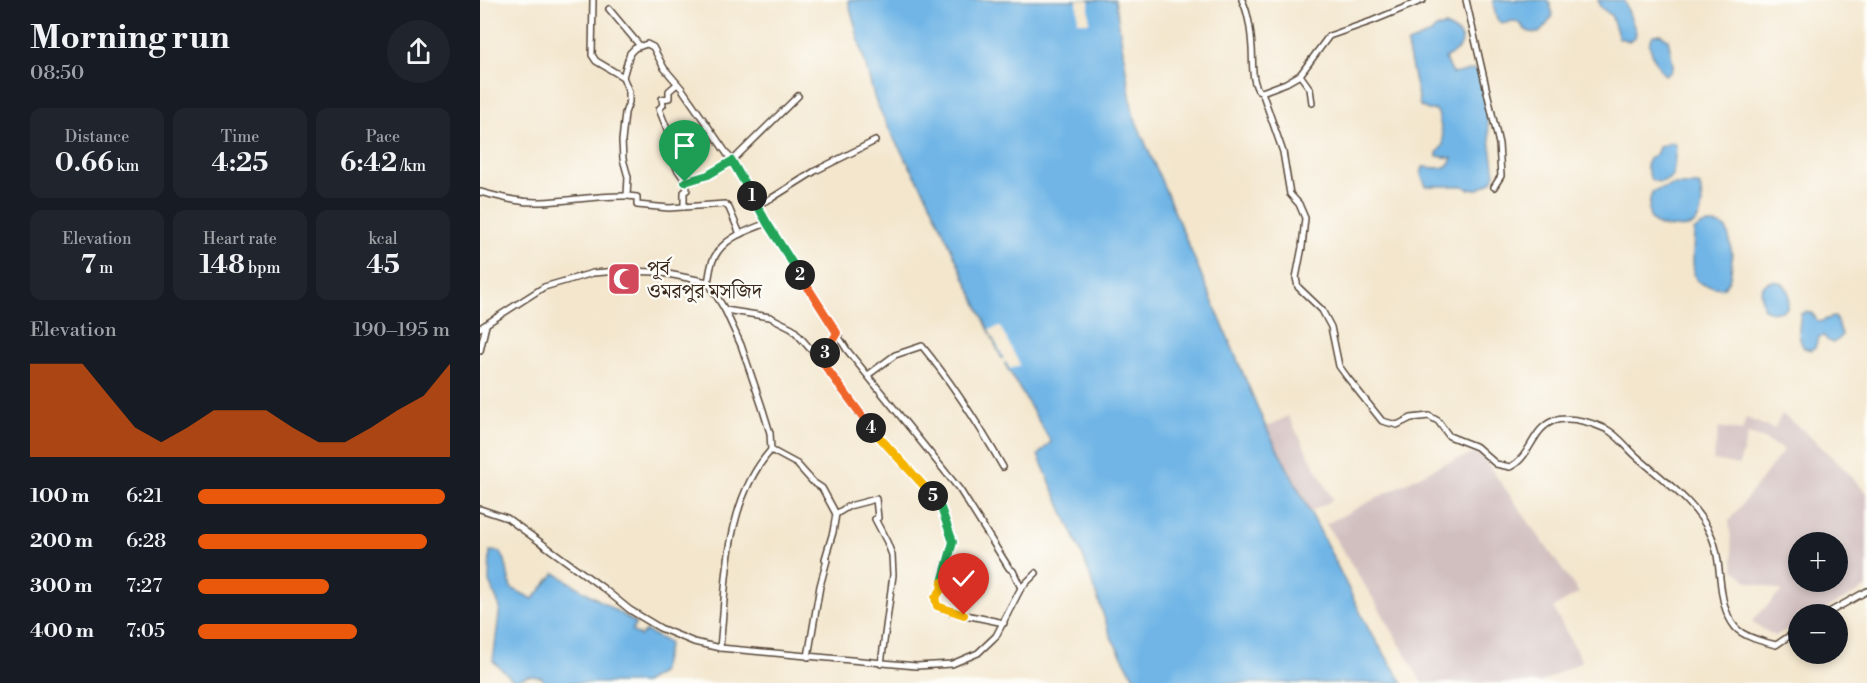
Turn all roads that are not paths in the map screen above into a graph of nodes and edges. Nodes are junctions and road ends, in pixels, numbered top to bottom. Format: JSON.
{"nodes":[{"id":1,"x":593,"y":0,"type":"edge"},
{"id":2,"x":1242,"y":0,"type":"edge"},
{"id":3,"x":1423,"y":0,"type":"edge"},
{"id":4,"x":1466,"y":0,"type":"edge"},
{"id":5,"x":609,"y":9,"type":"dead end"},
{"id":6,"x":640,"y":46,"type":"junction"},
{"id":7,"x":1300,"y":75,"type":"junction"},
{"id":8,"x":623,"y":77,"type":"junction"},
{"id":9,"x":677,"y":84,"type":"junction"},
{"id":10,"x":1262,"y":92,"type":"junction"},
{"id":11,"x":798,"y":96,"type":"dead end"},
{"id":12,"x":1312,"y":103,"type":"dead end"},
{"id":13,"x":875,"y":141,"type":"dead end"},
{"id":14,"x":732,"y":161,"type":"junction"},
{"id":15,"x":685,"y":182,"type":"junction"},
{"id":16,"x":1494,"y":187,"type":"dead end"},
{"id":17,"x":480,"y":192,"type":"edge"},
{"id":18,"x":627,"y":196,"type":"junction"},
{"id":19,"x":757,"y":205,"type":"junction"},
{"id":20,"x":684,"y":207,"type":"junction"},
{"id":21,"x":767,"y":223,"type":"junction"},
{"id":22,"x":740,"y":234,"type":"junction"},
{"id":23,"x":708,"y":282,"type":"junction"},
{"id":24,"x":725,"y":310,"type":"junction"},
{"id":25,"x":483,"y":327,"type":"edge"},
{"id":26,"x":837,"y":333,"type":"junction"},
{"id":27,"x":480,"y":351,"type":"edge"},
{"id":28,"x":822,"y":362,"type":"junction"},
{"id":29,"x":868,"y":375,"type":"junction"},
{"id":30,"x":771,"y":450,"type":"junction"},
{"id":31,"x":1003,"y":467,"type":"dead end"},
{"id":32,"x":480,"y":509,"type":"edge"},
{"id":33,"x":836,"y":514,"type":"junction"},
{"id":34,"x":1036,"y":573,"type":"dead end"},
{"id":35,"x":1022,"y":588,"type":"junction"},
{"id":36,"x":1867,"y":591,"type":"edge"},
{"id":37,"x":1844,"y":604,"type":"edge"},
{"id":38,"x":1004,"y":623,"type":"junction"},
{"id":39,"x":1788,"y":637,"type":"edge"},
{"id":40,"x":720,"y":648,"type":"junction"},
{"id":41,"x":808,"y":657,"type":"junction"},
{"id":42,"x":881,"y":664,"type":"junction"}],
"edges":[{"from":1,"to":8,"type":"street"},
{"from":2,"to":10,"type":"street"},
{"from":3,"to":7,"type":"street"},
{"from":4,"to":16,"type":"street"},
{"from":5,"to":6,"type":"street"},
{"from":6,"to":8,"type":"street"},
{"from":6,"to":9,"type":"street"},
{"from":7,"to":10,"type":"street"},
{"from":7,"to":12,"type":"street"},
{"from":8,"to":18,"type":"street"},
{"from":9,"to":14,"type":"street"},
{"from":9,"to":15,"type":"street"},
{"from":10,"to":39,"type":"street"},
{"from":11,"to":14,"type":"street"},
{"from":13,"to":19,"type":"street"},
{"from":14,"to":15,"type":"street"},
{"from":14,"to":19,"type":"street"},
{"from":15,"to":20,"type":"street"},
{"from":17,"to":18,"type":"street"},
{"from":18,"to":20,"type":"street"},
{"from":19,"to":21,"type":"street"},
{"from":20,"to":22,"type":"street"},
{"from":21,"to":22,"type":"street"},
{"from":21,"to":26,"type":"street"},
{"from":22,"to":23,"type":"street"},
{"from":23,"to":24,"type":"street"},
{"from":23,"to":25,"type":"street"},
{"from":24,"to":28,"type":"street"},
{"from":24,"to":30,"type":"street"},
{"from":25,"to":27,"type":"street"},
{"from":26,"to":28,"type":"street"},
{"from":26,"to":29,"type":"street"},
{"from":28,"to":38,"type":"street"},
{"from":29,"to":31,"type":"street"},
{"from":29,"to":35,"type":"street"},
{"from":30,"to":33,"type":"street"},
{"from":30,"to":40,"type":"street"},
{"from":32,"to":40,"type":"street"},
{"from":33,"to":41,"type":"street"},
{"from":33,"to":42,"type":"street"},
{"from":34,"to":35,"type":"street"},
{"from":35,"to":38,"type":"street"},
{"from":36,"to":37,"type":"street"},
{"from":38,"to":42,"type":"street"},
{"from":40,"to":41,"type":"street"},
{"from":41,"to":42,"type":"street"}]}
